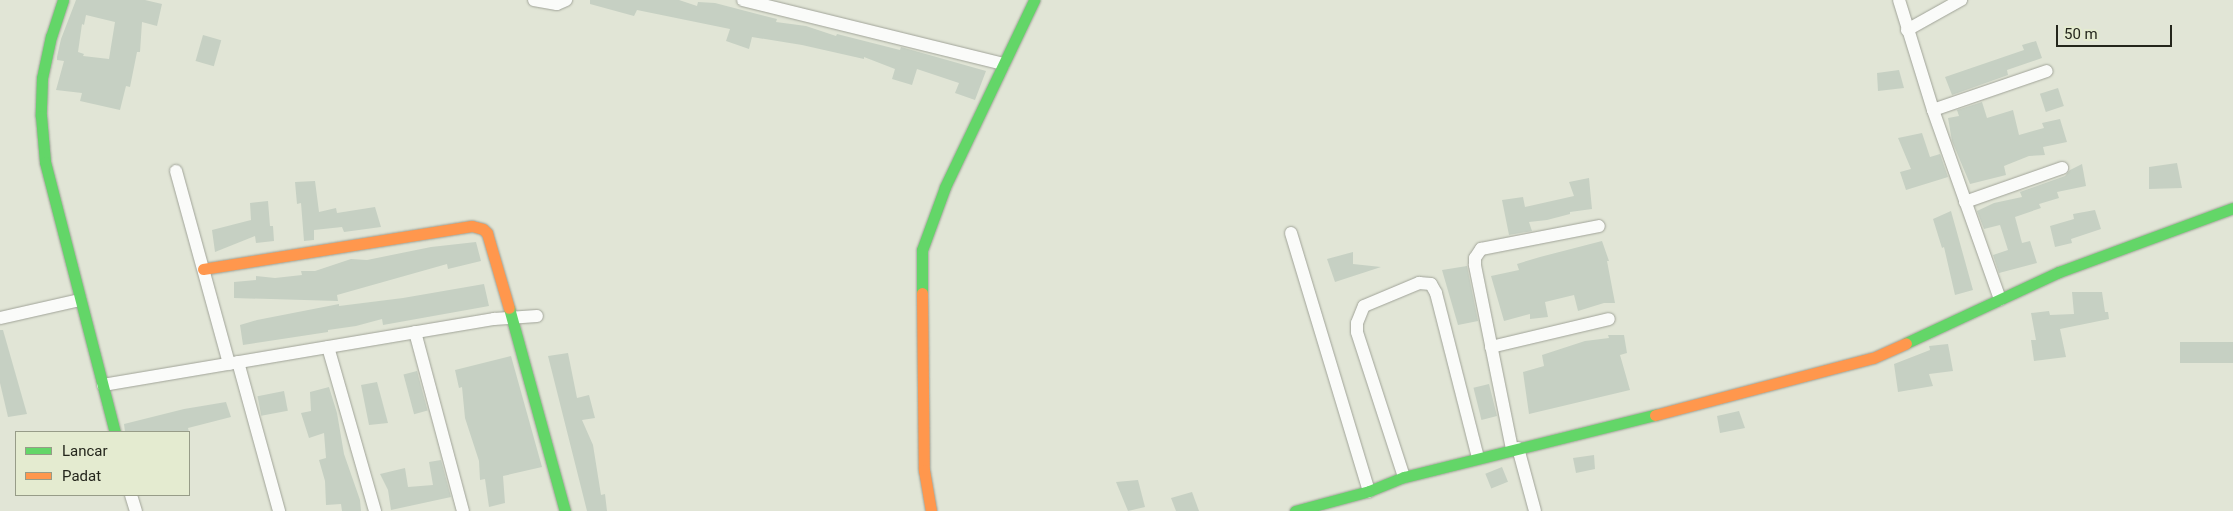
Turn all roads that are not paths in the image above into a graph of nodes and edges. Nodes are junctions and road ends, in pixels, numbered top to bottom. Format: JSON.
{"nodes":[{"id":1,"x":63,"y":0,"type":"edge"},
{"id":2,"x":534,"y":0,"type":"edge"},
{"id":3,"x":566,"y":0,"type":"edge"},
{"id":4,"x":743,"y":0,"type":"edge"},
{"id":5,"x":1034,"y":0,"type":"edge"},
{"id":6,"x":1899,"y":0,"type":"edge"},
{"id":7,"x":1961,"y":0,"type":"edge"},
{"id":8,"x":1907,"y":30,"type":"junction"},
{"id":9,"x":1004,"y":64,"type":"junction"},
{"id":10,"x":2047,"y":71,"type":"dead end"},
{"id":11,"x":1932,"y":110,"type":"junction"},
{"id":12,"x":2062,"y":168,"type":"dead end"},
{"id":13,"x":176,"y":170,"type":"dead end"},
{"id":14,"x":1965,"y":202,"type":"junction"},
{"id":15,"x":2233,"y":208,"type":"edge"},
{"id":16,"x":1599,"y":226,"type":"dead end"},
{"id":17,"x":1291,"y":233,"type":"dead end"},
{"id":18,"x":203,"y":269,"type":"junction"},
{"id":19,"x":2000,"y":299,"type":"junction"},
{"id":20,"x":80,"y":300,"type":"junction"},
{"id":21,"x":537,"y":316,"type":"dead end"},
{"id":22,"x":512,"y":317,"type":"junction"},
{"id":23,"x":0,"y":318,"type":"edge"},
{"id":24,"x":1609,"y":319,"type":"dead end"},
{"id":25,"x":415,"y":332,"type":"junction"},
{"id":26,"x":328,"y":347,"type":"junction"},
{"id":27,"x":1491,"y":348,"type":"junction"},
{"id":28,"x":234,"y":363,"type":"junction"},
{"id":29,"x":103,"y":385,"type":"junction"},
{"id":30,"x":115,"y":431,"type":"edge"},
{"id":31,"x":1515,"y":449,"type":"junction"},
{"id":32,"x":1478,"y":458,"type":"junction"},
{"id":33,"x":1404,"y":477,"type":"junction"},
{"id":34,"x":1369,"y":491,"type":"junction"},
{"id":35,"x":131,"y":496,"type":"edge"},
{"id":36,"x":136,"y":511,"type":"edge"},
{"id":37,"x":279,"y":511,"type":"edge"},
{"id":38,"x":375,"y":511,"type":"edge"},
{"id":39,"x":463,"y":511,"type":"edge"},
{"id":40,"x":565,"y":511,"type":"edge"},
{"id":41,"x":931,"y":511,"type":"edge"},
{"id":42,"x":1294,"y":511,"type":"edge"},
{"id":43,"x":1534,"y":511,"type":"edge"}],
"edges":[{"from":1,"to":20,"type":"street"},
{"from":2,"to":3,"type":"street"},
{"from":4,"to":9,"type":"street"},
{"from":5,"to":9,"type":"street"},
{"from":6,"to":8,"type":"street"},
{"from":7,"to":8,"type":"street"},
{"from":8,"to":11,"type":"street"},
{"from":9,"to":41,"type":"street"},
{"from":10,"to":11,"type":"street"},
{"from":11,"to":14,"type":"street"},
{"from":12,"to":14,"type":"street"},
{"from":13,"to":18,"type":"street"},
{"from":14,"to":19,"type":"street"},
{"from":15,"to":19,"type":"street"},
{"from":16,"to":27,"type":"street"},
{"from":17,"to":34,"type":"street"},
{"from":18,"to":22,"type":"street"},
{"from":18,"to":28,"type":"street"},
{"from":19,"to":31,"type":"street"},
{"from":20,"to":23,"type":"street"},
{"from":20,"to":29,"type":"street"},
{"from":21,"to":22,"type":"street"},
{"from":22,"to":25,"type":"street"},
{"from":22,"to":40,"type":"street"},
{"from":24,"to":27,"type":"street"},
{"from":25,"to":26,"type":"street"},
{"from":25,"to":39,"type":"street"},
{"from":26,"to":28,"type":"street"},
{"from":26,"to":38,"type":"street"},
{"from":27,"to":31,"type":"street"},
{"from":28,"to":29,"type":"street"},
{"from":28,"to":37,"type":"street"},
{"from":29,"to":30,"type":"street"},
{"from":31,"to":32,"type":"street"},
{"from":31,"to":43,"type":"street"},
{"from":32,"to":33,"type":"street"},
{"from":32,"to":33,"type":"street"},
{"from":33,"to":34,"type":"street"},
{"from":34,"to":42,"type":"street"},
{"from":35,"to":36,"type":"street"}]}
